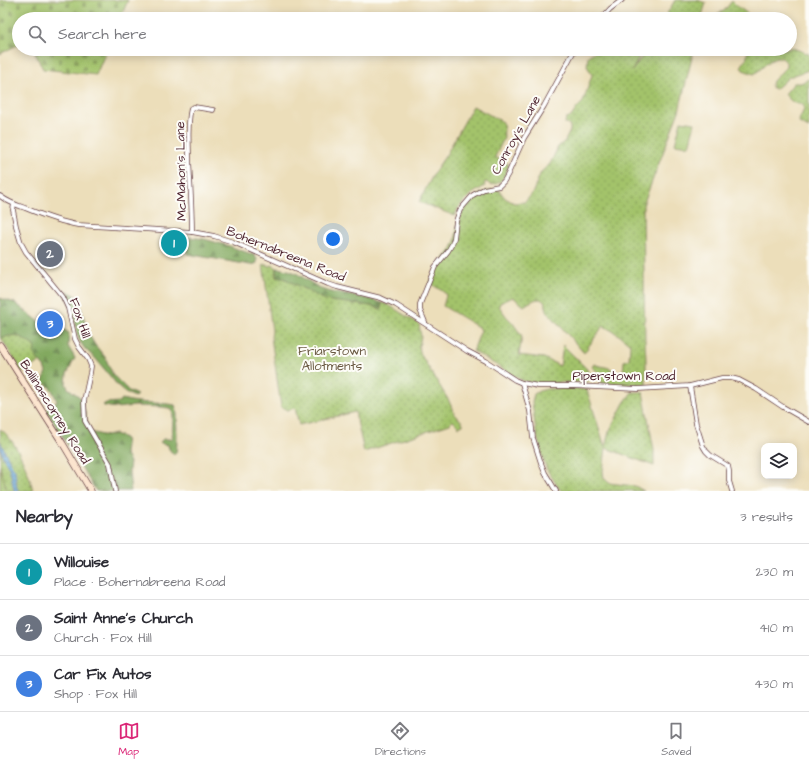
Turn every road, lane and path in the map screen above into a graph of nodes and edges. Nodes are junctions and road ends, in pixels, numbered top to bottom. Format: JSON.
{"nodes":[{"id":1,"x":622,"y":0,"type":"edge"},
{"id":2,"x":607,"y":12,"type":"edge"},
{"id":3,"x":571,"y":56,"type":"edge"},
{"id":4,"x":213,"y":110,"type":"dead end"},
{"id":5,"x":0,"y":196,"type":"edge"},
{"id":6,"x":14,"y":204,"type":"junction"},
{"id":7,"x":192,"y":232,"type":"junction"},
{"id":8,"x":425,"y":323,"type":"junction"},
{"id":9,"x":0,"y":345,"type":"edge"},
{"id":10,"x":522,"y":383,"type":"junction"},
{"id":11,"x":690,"y":386,"type":"junction"},
{"id":12,"x":809,"y":422,"type":"edge"},
{"id":13,"x":91,"y":491,"type":"edge"},
{"id":14,"x":115,"y":491,"type":"edge"},
{"id":15,"x":556,"y":491,"type":"edge"},
{"id":16,"x":732,"y":491,"type":"edge"}],
"edges":[{"from":1,"to":2,"type":"street"},
{"from":3,"to":8,"type":"street","name":"Conroy's Lane"},
{"from":4,"to":7,"type":"street","name":"McMahon's Lane"},
{"from":5,"to":6,"type":"street","name":"Bohernabreena Road"},
{"from":6,"to":7,"type":"street","name":"Bohernabreena Road"},
{"from":6,"to":14,"type":"street","name":"Fox Hill"},
{"from":7,"to":8,"type":"street","name":"Bohernabreena Road"},
{"from":8,"to":10,"type":"street","name":"Bohernabreena Road"},
{"from":9,"to":13,"type":"main road","name":"Ballinascorney Road"},
{"from":10,"to":11,"type":"street","name":"Piperstown Road"},
{"from":10,"to":15,"type":"street"},
{"from":11,"to":12,"type":"street","name":"Piperstown Road"},
{"from":11,"to":16,"type":"street"}]}
